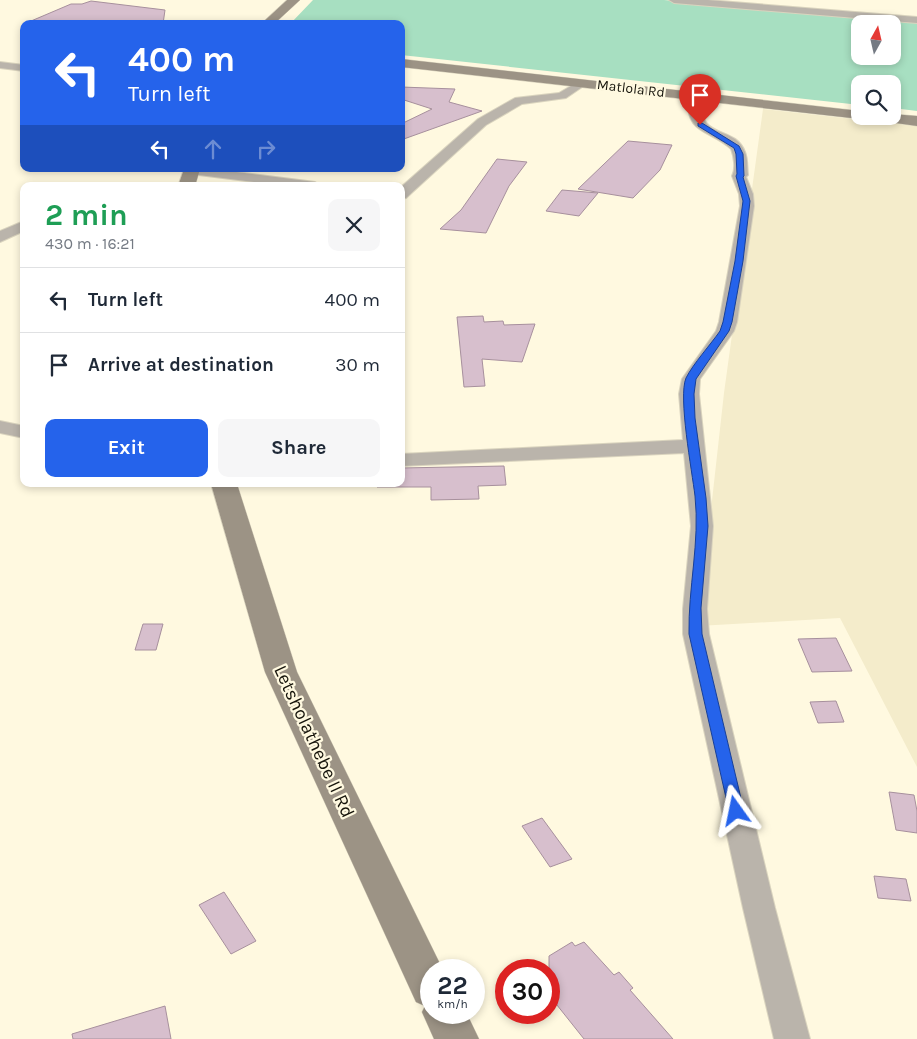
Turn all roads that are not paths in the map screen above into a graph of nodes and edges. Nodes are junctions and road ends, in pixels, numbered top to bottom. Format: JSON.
{"nodes":[{"id":1,"x":294,"y":0,"type":"edge"},
{"id":2,"x":674,"y":0,"type":"edge"},
{"id":3,"x":781,"y":5,"type":"edge"},
{"id":4,"x":272,"y":20,"type":"edge"},
{"id":5,"x":917,"y":20,"type":"edge"},
{"id":6,"x":405,"y":63,"type":"edge"},
{"id":7,"x":0,"y":65,"type":"edge"},
{"id":8,"x":20,"y":68,"type":"edge"},
{"id":9,"x":581,"y":83,"type":"junction"},
{"id":10,"x":694,"y":96,"type":"junction"},
{"id":11,"x":851,"y":114,"type":"edge"},
{"id":12,"x":901,"y":119,"type":"edge"},
{"id":13,"x":917,"y":121,"type":"edge"},
{"id":14,"x":190,"y":175,"type":"edge"},
{"id":15,"x":270,"y":182,"type":"edge"},
{"id":16,"x":405,"y":191,"type":"edge"},
{"id":17,"x":20,"y":226,"type":"edge"},
{"id":18,"x":0,"y":236,"type":"edge"},
{"id":19,"x":14,"y":431,"type":"edge"},
{"id":20,"x":0,"y":445,"type":"edge"},
{"id":21,"x":694,"y":446,"type":"junction"},
{"id":22,"x":405,"y":460,"type":"edge"},
{"id":23,"x":225,"y":487,"type":"edge"},
{"id":24,"x":420,"y":966,"type":"edge"},
{"id":25,"x":449,"y":1024,"type":"edge"},
{"id":26,"x":457,"y":1039,"type":"edge"},
{"id":27,"x":792,"y":1039,"type":"edge"}],
"edges":[{"from":1,"to":4,"type":"street"},
{"from":2,"to":3,"type":"street"},
{"from":3,"to":5,"type":"street"},
{"from":6,"to":9,"type":"street","name":"Matlola Rd"},
{"from":7,"to":8,"type":"street"},
{"from":9,"to":10,"type":"street","name":"Matlola Rd"},
{"from":9,"to":16,"type":"street"},
{"from":10,"to":11,"type":"street","name":"Matlola Rd"},
{"from":10,"to":21,"type":"street"},
{"from":12,"to":13,"type":"street"},
{"from":14,"to":15,"type":"street"},
{"from":17,"to":18,"type":"street"},
{"from":19,"to":20,"type":"street"},
{"from":21,"to":22,"type":"street"},
{"from":21,"to":27,"type":"street"},
{"from":23,"to":24,"type":"street","name":"Letsholathebe II Rd"},
{"from":25,"to":26,"type":"street"}]}
